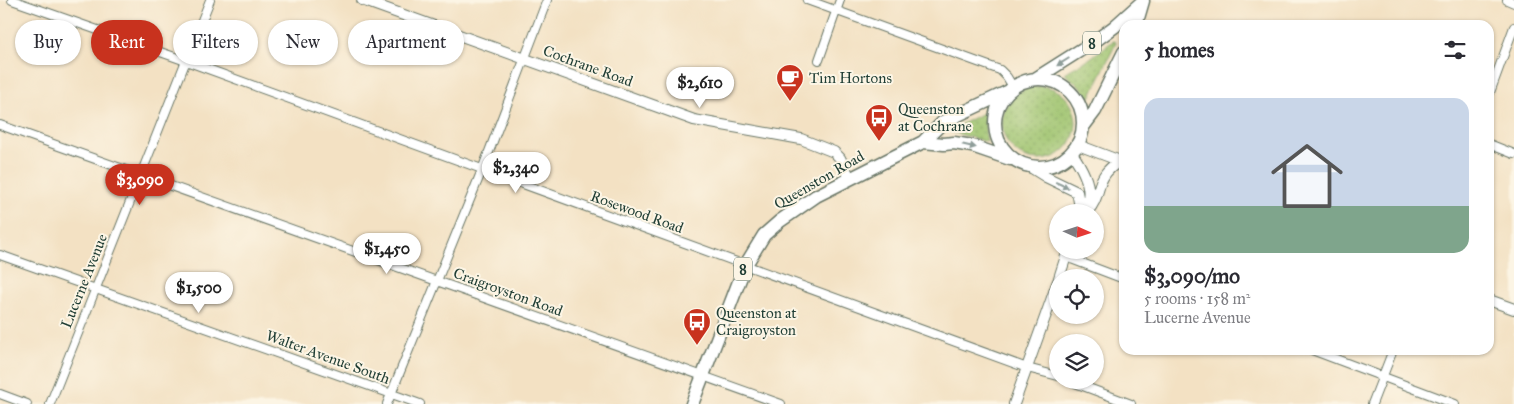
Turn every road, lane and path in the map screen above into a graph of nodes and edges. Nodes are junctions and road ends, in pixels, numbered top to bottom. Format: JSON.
{"nodes":[{"id":1,"x":12,"y":0,"type":"edge"},
{"id":2,"x":210,"y":0,"type":"edge"},
{"id":3,"x":362,"y":0,"type":"edge"},
{"id":4,"x":547,"y":0,"type":"edge"},
{"id":5,"x":807,"y":0,"type":"edge"},
{"id":6,"x":840,"y":0,"type":"edge"},
{"id":7,"x":1143,"y":0,"type":"edge"},
{"id":8,"x":1507,"y":0,"type":"edge"},
{"id":9,"x":1514,"y":3,"type":"edge"},
{"id":10,"x":836,"y":11,"type":"junction"},
{"id":11,"x":202,"y":20,"type":"edge"},
{"id":12,"x":1119,"y":20,"type":"edge"},
{"id":13,"x":1120,"y":20,"type":"edge"},
{"id":14,"x":1137,"y":20,"type":"edge"},
{"id":15,"x":1514,"y":27,"type":"edge"},
{"id":16,"x":173,"y":56,"type":"edge"},
{"id":17,"x":524,"y":58,"type":"junction"},
{"id":18,"x":819,"y":60,"type":"dead end"},
{"id":19,"x":1119,"y":62,"type":"edge"},
{"id":20,"x":184,"y":65,"type":"edge"},
{"id":21,"x":197,"y":65,"type":"edge"},
{"id":22,"x":1035,"y":79,"type":"junction"},
{"id":23,"x":1494,"y":81,"type":"edge"},
{"id":24,"x":1010,"y":90,"type":"junction"},
{"id":25,"x":0,"y":125,"type":"edge"},
{"id":26,"x":1083,"y":127,"type":"junction"},
{"id":27,"x":924,"y":142,"type":"junction"},
{"id":28,"x":1494,"y":146,"type":"edge"},
{"id":29,"x":1075,"y":149,"type":"junction"},
{"id":30,"x":1514,"y":154,"type":"edge"},
{"id":31,"x":1013,"y":159,"type":"junction"},
{"id":32,"x":1119,"y":161,"type":"edge"},
{"id":33,"x":1119,"y":164,"type":"edge"},
{"id":34,"x":1030,"y":167,"type":"junction"},
{"id":35,"x":482,"y":170,"type":"junction"},
{"id":36,"x":140,"y":176,"type":"junction"},
{"id":37,"x":850,"y":178,"type":"junction"},
{"id":38,"x":1081,"y":204,"type":"edge"},
{"id":39,"x":1086,"y":204,"type":"edge"},
{"id":40,"x":1093,"y":204,"type":"edge"},
{"id":41,"x":0,"y":255,"type":"edge"},
{"id":42,"x":1078,"y":259,"type":"edge"},
{"id":43,"x":745,"y":266,"type":"junction"},
{"id":44,"x":1119,"y":277,"type":"edge"},
{"id":45,"x":437,"y":281,"type":"junction"},
{"id":46,"x":96,"y":289,"type":"junction"},
{"id":47,"x":1494,"y":302,"type":"edge"},
{"id":48,"x":1049,"y":305,"type":"edge"},
{"id":49,"x":1514,"y":309,"type":"edge"},
{"id":50,"x":1325,"y":355,"type":"edge"},
{"id":51,"x":1390,"y":355,"type":"edge"},
{"id":52,"x":1027,"y":368,"type":"junction"},
{"id":53,"x":1049,"y":374,"type":"edge"},
{"id":54,"x":703,"y":376,"type":"junction"},
{"id":55,"x":1382,"y":377,"type":"junction"},
{"id":56,"x":1091,"y":389,"type":"edge"},
{"id":57,"x":0,"y":394,"type":"edge"},
{"id":58,"x":391,"y":394,"type":"junction"},
{"id":59,"x":27,"y":404,"type":"edge"},
{"id":60,"x":50,"y":404,"type":"edge"},
{"id":61,"x":387,"y":404,"type":"edge"},
{"id":62,"x":420,"y":404,"type":"edge"},
{"id":63,"x":692,"y":404,"type":"edge"},
{"id":64,"x":781,"y":404,"type":"edge"},
{"id":65,"x":1014,"y":404,"type":"edge"},
{"id":66,"x":1131,"y":404,"type":"edge"},
{"id":67,"x":1372,"y":404,"type":"edge"},
{"id":68,"x":1455,"y":404,"type":"edge"}],
"edges":[{"from":1,"to":16,"type":"street","name":"Rosewood Road"},
{"from":2,"to":11,"type":"street","name":"Lucerne Avenue"},
{"from":3,"to":17,"type":"street","name":"Cochrane Road"},
{"from":4,"to":17,"type":"street"},
{"from":5,"to":10,"type":"street"},
{"from":6,"to":10,"type":"street"},
{"from":7,"to":13,"type":"main road","number":"8","one_way":true},
{"from":7,"to":14,"type":"main road","number":"8"},
{"from":8,"to":9,"type":"street"},
{"from":10,"to":18,"type":"street"},
{"from":10,"to":24,"type":"street"},
{"from":12,"to":22,"type":"main road","number":"8","one_way":true},
{"from":15,"to":23,"type":"street"},
{"from":17,"to":35,"type":"street"},
{"from":17,"to":37,"type":"street","name":"Cochrane Road"},
{"from":19,"to":26,"type":"main road","number":"8"},
{"from":20,"to":36,"type":"street","name":"Lucerne Avenue"},
{"from":21,"to":35,"type":"street","name":"Rosewood Road"},
{"from":22,"to":24,"type":"main road"},
{"from":22,"to":26,"type":"main road"},
{"from":24,"to":27,"type":"main road","name":"Queenston Road","number":"8"},
{"from":24,"to":31,"type":"main road"},
{"from":25,"to":36,"type":"street","name":"Craigroyston Road"},
{"from":26,"to":29,"type":"main road"},
{"from":27,"to":31,"type":"main road","name":"Queenston Road","number":"8","one_way":true},
{"from":27,"to":37,"type":"main road","name":"Queenston Road","number":"8"},
{"from":28,"to":30,"type":"street"},
{"from":29,"to":32,"type":"street"},
{"from":29,"to":34,"type":"main road"},
{"from":29,"to":39,"type":"street"},
{"from":31,"to":34,"type":"main road"},
{"from":33,"to":40,"type":"street"},
{"from":34,"to":38,"type":"street","one_way":true},
{"from":35,"to":43,"type":"street","name":"Rosewood Road"},
{"from":35,"to":45,"type":"street"},
{"from":36,"to":45,"type":"street","name":"Craigroyston Road"},
{"from":36,"to":46,"type":"street","name":"Lucerne Avenue"},
{"from":37,"to":43,"type":"main road","name":"Queenston Road","number":"8"},
{"from":41,"to":46,"type":"street","name":"Walter Avenue South"},
{"from":42,"to":44,"type":"street"},
{"from":43,"to":52,"type":"street","name":"Rosewood Road"},
{"from":43,"to":54,"type":"main road","name":"Queenston Road","number":"8"},
{"from":45,"to":54,"type":"street","name":"Craigroyston Road"},
{"from":45,"to":58,"type":"street"},
{"from":46,"to":58,"type":"street","name":"Walter Avenue South"},
{"from":46,"to":60,"type":"street","name":"Lucerne Avenue"},
{"from":47,"to":49,"type":"street"},
{"from":48,"to":52,"type":"street"},
{"from":50,"to":55,"type":"street"},
{"from":51,"to":55,"type":"street"},
{"from":52,"to":53,"type":"street","name":"Rosewood Road"},
{"from":52,"to":65,"type":"street"},
{"from":54,"to":63,"type":"main road","name":"Queenston Road","number":"8"},
{"from":54,"to":64,"type":"street","name":"Craigroyston Road"},
{"from":55,"to":67,"type":"street"},
{"from":55,"to":68,"type":"street"},
{"from":56,"to":66,"type":"street"},
{"from":57,"to":59,"type":"street"},
{"from":58,"to":61,"type":"street"},
{"from":58,"to":62,"type":"street","name":"Walter Avenue South"}]}
